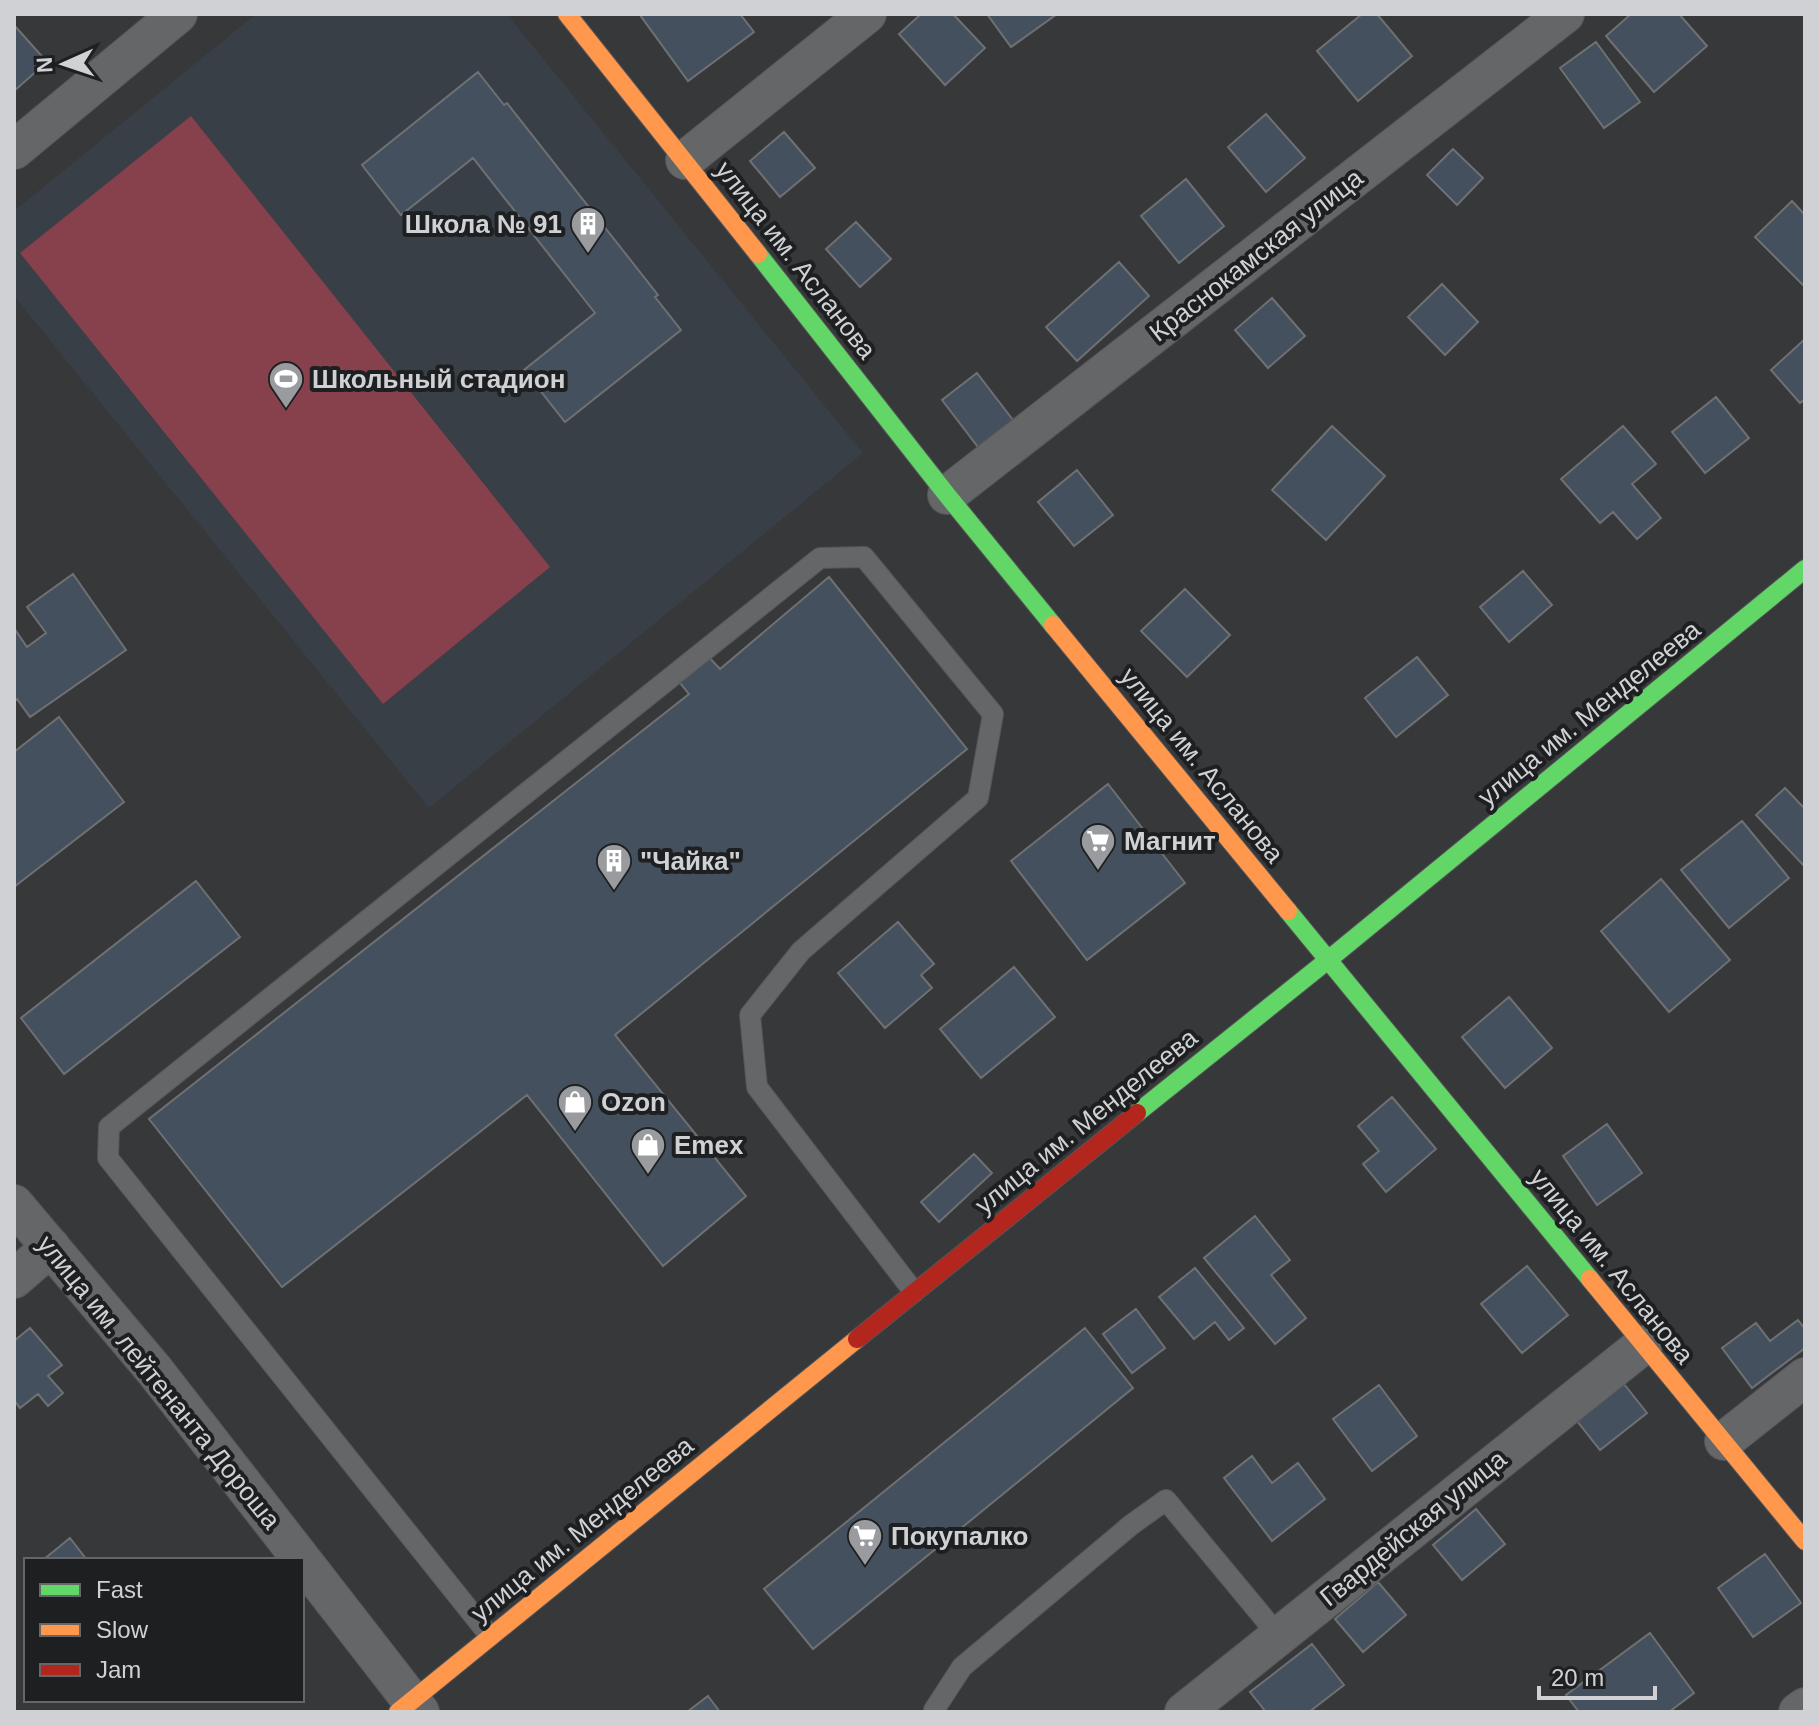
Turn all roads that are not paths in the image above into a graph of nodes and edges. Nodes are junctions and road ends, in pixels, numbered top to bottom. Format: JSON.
{"nodes":[{"id":1,"x":178,"y":14,"type":"edge"},
{"id":2,"x":567,"y":14,"type":"edge"},
{"id":3,"x":867,"y":14,"type":"edge"},
{"id":4,"x":1565,"y":14,"type":"edge"},
{"id":5,"x":14,"y":150,"type":"edge"},
{"id":6,"x":685,"y":160,"type":"junction"},
{"id":7,"x":947,"y":495,"type":"junction"},
{"id":8,"x":1805,"y":569,"type":"edge"},
{"id":9,"x":1328,"y":960,"type":"junction"},
{"id":10,"x":14,"y":1204,"type":"edge"},
{"id":11,"x":51,"y":1247,"type":"junction"},
{"id":12,"x":14,"y":1279,"type":"edge"},
{"id":13,"x":914,"y":1292,"type":"junction"},
{"id":14,"x":1643,"y":1345,"type":"junction"},
{"id":15,"x":1805,"y":1377,"type":"edge"},
{"id":16,"x":1724,"y":1441,"type":"junction"},
{"id":17,"x":1805,"y":1541,"type":"edge"},
{"id":18,"x":300,"y":1558,"type":"edge"},
{"id":19,"x":304,"y":1563,"type":"edge"},
{"id":20,"x":1278,"y":1635,"type":"junction"},
{"id":21,"x":490,"y":1636,"type":"junction"},
{"id":22,"x":1805,"y":1707,"type":"edge"},
{"id":23,"x":410,"y":1708,"type":"edge"},
{"id":24,"x":934,"y":1712,"type":"edge"},
{"id":25,"x":1184,"y":1712,"type":"edge"},
{"id":26,"x":1798,"y":1712,"type":"edge"}],
"edges":[{"from":1,"to":5,"type":"street"},
{"from":2,"to":6,"type":"street","name":"улица им. Асланова"},
{"from":3,"to":6,"type":"street"},
{"from":4,"to":7,"type":"street","name":"Краснокамская улица"},
{"from":6,"to":7,"type":"street","name":"улица им. Асланова"},
{"from":7,"to":9,"type":"street","name":"улица им. Асланова"},
{"from":8,"to":9,"type":"street","name":"улица им. Менделеева"},
{"from":9,"to":13,"type":"street","name":"улица им. Менделеева"},
{"from":9,"to":14,"type":"street","name":"улица им. Асланова"},
{"from":10,"to":11,"type":"street","name":"улица им. лейтенанта Дороша"},
{"from":11,"to":12,"type":"street"},
{"from":11,"to":18,"type":"street","name":"улица им. лейтенанта Дороша"},
{"from":13,"to":21,"type":"street","name":"улица им. Менделеева"},
{"from":13,"to":21,"type":"lane"},
{"from":14,"to":16,"type":"street","name":"улица им. Асланова"},
{"from":14,"to":20,"type":"street","name":"Гвардейская улица"},
{"from":15,"to":16,"type":"street"},
{"from":16,"to":17,"type":"street","name":"улица им. Асланова"},
{"from":19,"to":23,"type":"street","name":"улица им. лейтенанта Дороша"},
{"from":20,"to":24,"type":"lane"},
{"from":20,"to":25,"type":"street","name":"Гвардейская улица"},
{"from":21,"to":23,"type":"street","name":"улица им. Менделеева"},
{"from":22,"to":26,"type":"street"}]}
